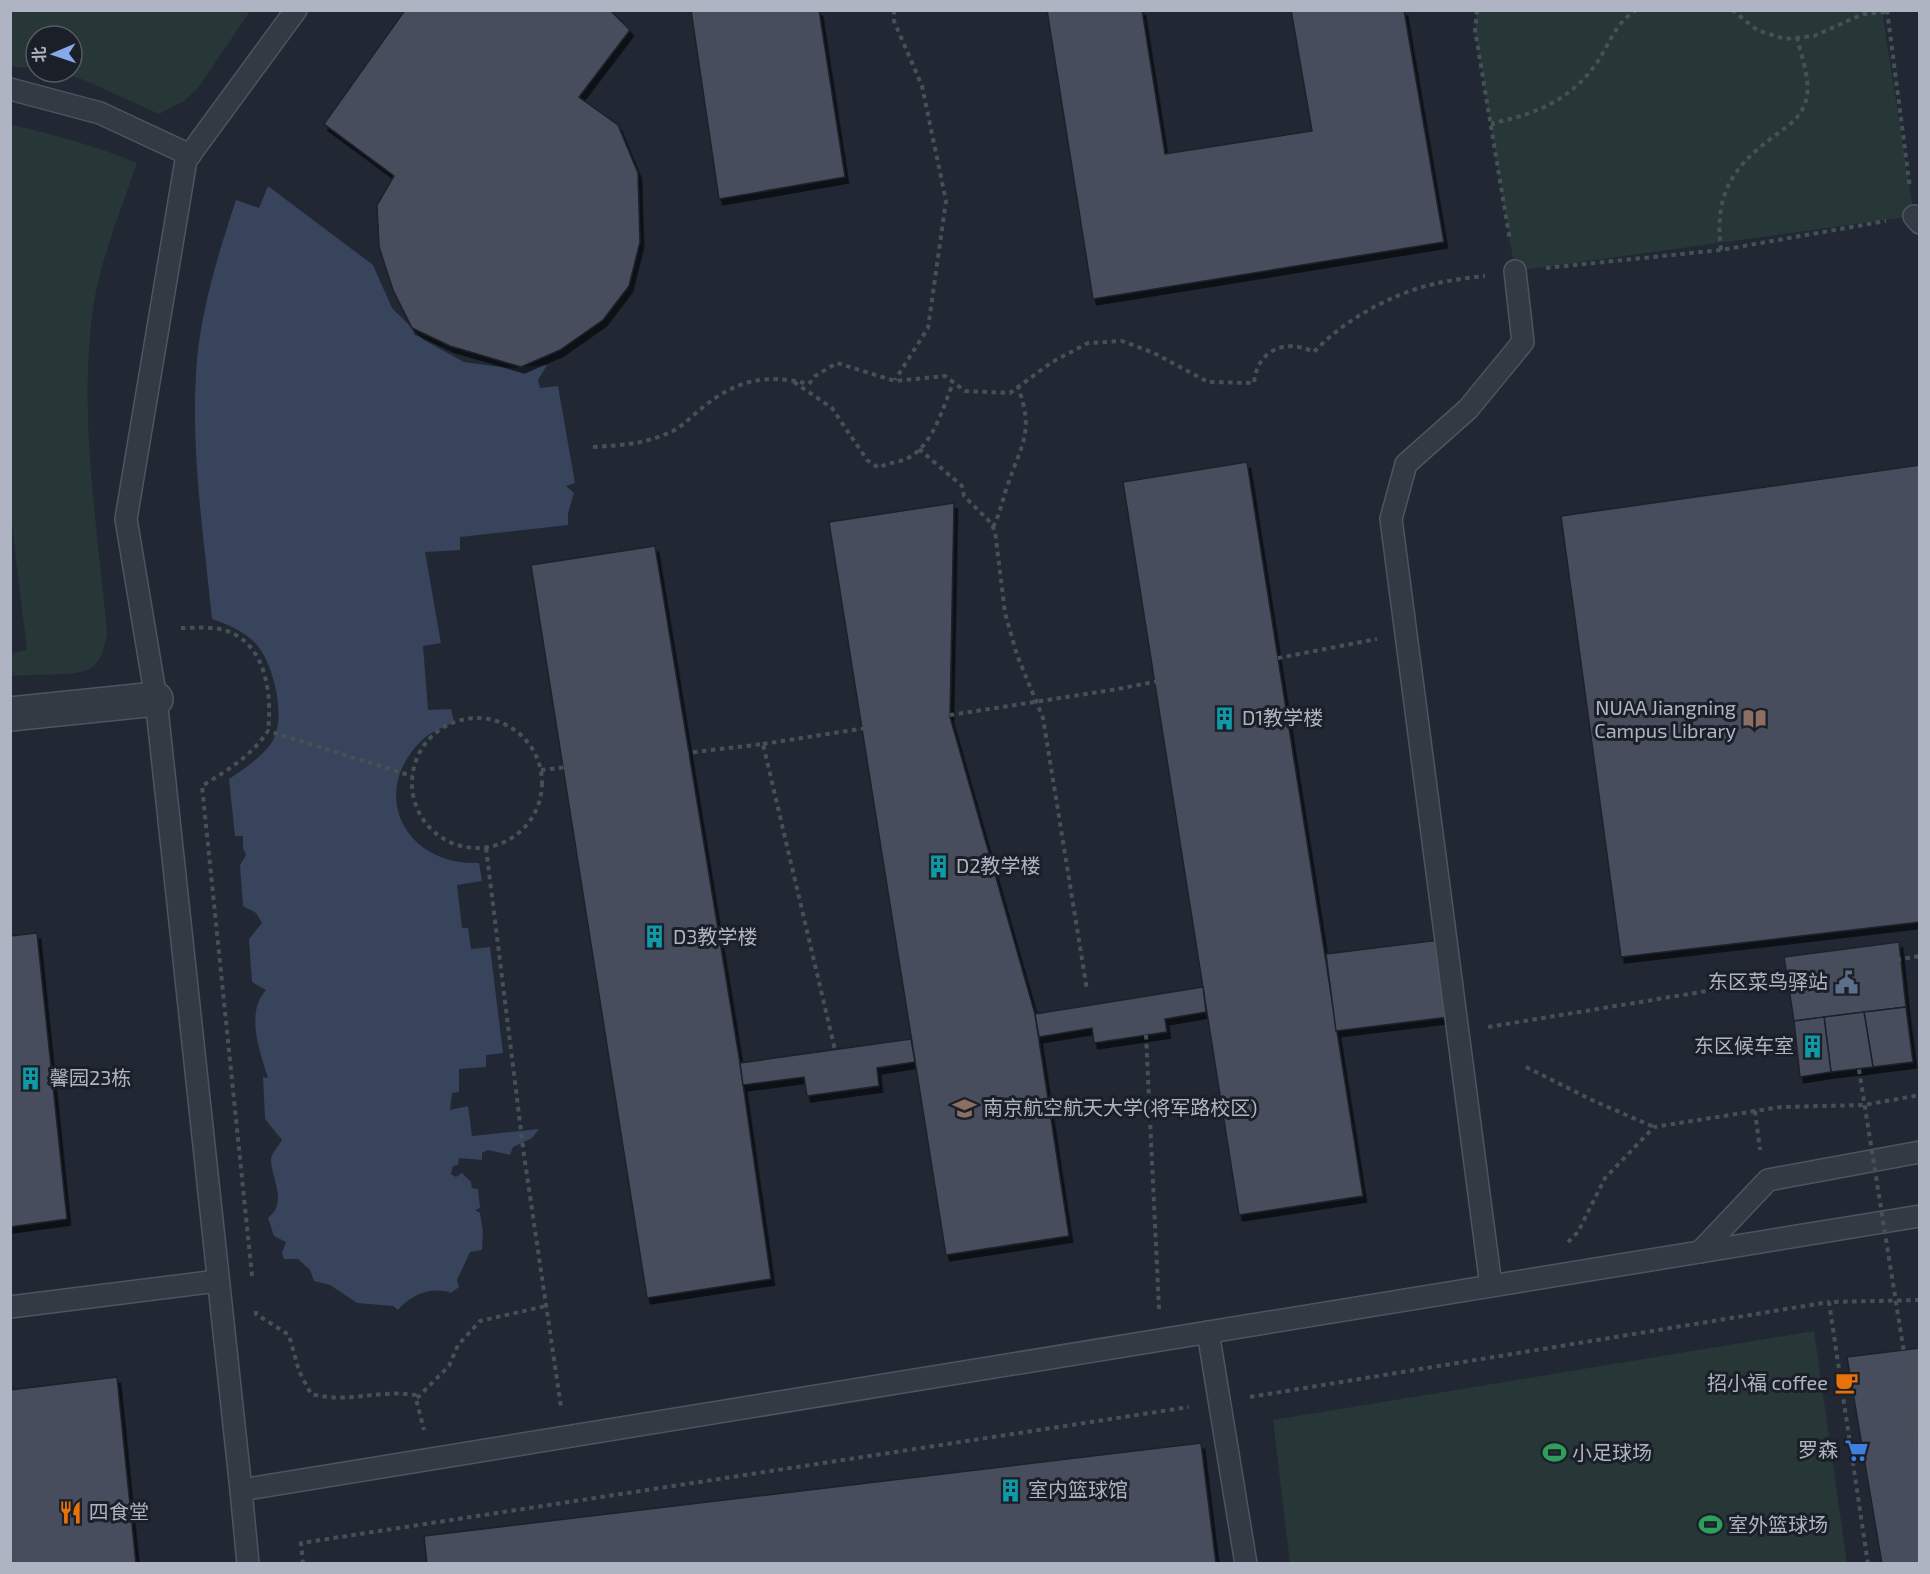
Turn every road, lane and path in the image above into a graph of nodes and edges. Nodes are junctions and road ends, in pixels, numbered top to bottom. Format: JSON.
{"nodes":[{"id":1,"x":296,"y":10,"type":"edge"},
{"id":2,"x":894,"y":10,"type":"edge"},
{"id":3,"x":1477,"y":10,"type":"edge"},
{"id":4,"x":1636,"y":10,"type":"edge"},
{"id":5,"x":1732,"y":10,"type":"edge"},
{"id":6,"x":1887,"y":11,"type":"edge"},
{"id":7,"x":1797,"y":37,"type":"junction"},
{"id":8,"x":10,"y":89,"type":"edge"},
{"id":9,"x":1493,"y":136,"type":"junction"},
{"id":10,"x":190,"y":155,"type":"junction"},
{"id":11,"x":1917,"y":219,"type":"edge"},
{"id":12,"x":1721,"y":250,"type":"junction"},
{"id":13,"x":1515,"y":271,"type":"junction"},
{"id":14,"x":791,"y":380,"type":"junction"},
{"id":15,"x":895,"y":381,"type":"junction"},
{"id":16,"x":953,"y":382,"type":"junction"},
{"id":17,"x":1018,"y":387,"type":"junction"},
{"id":18,"x":593,"y":447,"type":"dead end"},
{"id":19,"x":919,"y":448,"type":"junction"},
{"id":20,"x":993,"y":528,"type":"junction"},
{"id":21,"x":181,"y":628,"type":"dead end"},
{"id":22,"x":1406,"y":634,"type":"junction"},
{"id":23,"x":156,"y":699,"type":"junction"},
{"id":24,"x":1034,"y":702,"type":"junction"},
{"id":25,"x":10,"y":714,"type":"edge"},
{"id":26,"x":268,"y":731,"type":"junction"},
{"id":27,"x":763,"y":744,"type":"junction"},
{"id":28,"x":541,"y":770,"type":"junction"},
{"id":29,"x":412,"y":776,"type":"junction"},
{"id":30,"x":486,"y":848,"type":"junction"},
{"id":31,"x":1920,"y":956,"type":"edge"},
{"id":32,"x":1842,"y":963,"type":"dead end"},
{"id":33,"x":1086,"y":990,"type":"dead end"},
{"id":34,"x":1458,"y":1032,"type":"junction"},
{"id":35,"x":1146,"y":1035,"type":"dead end"},
{"id":36,"x":835,"y":1050,"type":"dead end"},
{"id":37,"x":1526,"y":1067,"type":"dead end"},
{"id":38,"x":1920,"y":1095,"type":"edge"},
{"id":39,"x":1864,"y":1105,"type":"junction"},
{"id":40,"x":1654,"y":1128,"type":"junction"},
{"id":41,"x":1920,"y":1152,"type":"edge"},
{"id":42,"x":1920,"y":1216,"type":"edge"},
{"id":43,"x":1700,"y":1252,"type":"junction"},
{"id":44,"x":252,"y":1279,"type":"dead end"},
{"id":45,"x":217,"y":1281,"type":"junction"},
{"id":46,"x":1525,"y":1281,"type":"junction"},
{"id":47,"x":1491,"y":1286,"type":"junction"},
{"id":48,"x":1920,"y":1300,"type":"edge"},
{"id":49,"x":1829,"y":1302,"type":"junction"},
{"id":50,"x":255,"y":1303,"type":"dead end"},
{"id":51,"x":546,"y":1306,"type":"junction"},
{"id":52,"x":10,"y":1307,"type":"edge"},
{"id":53,"x":1208,"y":1332,"type":"junction"},
{"id":54,"x":1161,"y":1340,"type":"junction"},
{"id":55,"x":1920,"y":1383,"type":"edge"},
{"id":56,"x":1909,"y":1384,"type":"junction"},
{"id":57,"x":416,"y":1398,"type":"junction"},
{"id":58,"x":1220,"y":1402,"type":"junction"},
{"id":59,"x":566,"y":1438,"type":"junction"},
{"id":60,"x":431,"y":1460,"type":"junction"},
{"id":61,"x":241,"y":1490,"type":"junction"},
{"id":62,"x":1920,"y":1498,"type":"edge"},
{"id":63,"x":248,"y":1563,"type":"edge"},
{"id":64,"x":303,"y":1563,"type":"edge"},
{"id":65,"x":1246,"y":1563,"type":"edge"},
{"id":66,"x":1868,"y":1563,"type":"edge"}],
"edges":[{"from":1,"to":10,"type":"lane"},
{"from":2,"to":15,"type":"path"},
{"from":3,"to":9,"type":"path"},
{"from":4,"to":9,"type":"path"},
{"from":5,"to":7,"type":"path"},
{"from":6,"to":7,"type":"path"},
{"from":6,"to":11,"type":"path"},
{"from":7,"to":12,"type":"path"},
{"from":8,"to":10,"type":"lane"},
{"from":9,"to":13,"type":"path"},
{"from":10,"to":23,"type":"lane"},
{"from":11,"to":12,"type":"path"},
{"from":12,"to":13,"type":"path"},
{"from":13,"to":17,"type":"path"},
{"from":13,"to":22,"type":"lane"},
{"from":14,"to":15,"type":"path"},
{"from":14,"to":18,"type":"path"},
{"from":14,"to":19,"type":"path"},
{"from":15,"to":16,"type":"path"},
{"from":16,"to":17,"type":"path"},
{"from":16,"to":19,"type":"path"},
{"from":17,"to":20,"type":"path"},
{"from":19,"to":20,"type":"path"},
{"from":20,"to":24,"type":"path"},
{"from":21,"to":26,"type":"path"},
{"from":22,"to":24,"type":"path"},
{"from":22,"to":34,"type":"lane"},
{"from":23,"to":25,"type":"street"},
{"from":23,"to":45,"type":"lane"},
{"from":24,"to":27,"type":"path"},
{"from":24,"to":33,"type":"path"},
{"from":26,"to":29,"type":"path"},
{"from":26,"to":44,"type":"path"},
{"from":27,"to":28,"type":"path"},
{"from":27,"to":36,"type":"path"},
{"from":28,"to":29,"type":"path"},
{"from":28,"to":30,"type":"path"},
{"from":29,"to":30,"type":"path"},
{"from":30,"to":51,"type":"path"},
{"from":31,"to":34,"type":"path"},
{"from":32,"to":39,"type":"path","bridge":true},
{"from":34,"to":47,"type":"lane"},
{"from":35,"to":54,"type":"path"},
{"from":37,"to":40,"type":"path"},
{"from":38,"to":39,"type":"path"},
{"from":39,"to":40,"type":"path"},
{"from":39,"to":56,"type":"path","bridge":true},
{"from":40,"to":46,"type":"path"},
{"from":41,"to":43,"type":"lane"},
{"from":42,"to":43,"type":"lane"},
{"from":43,"to":46,"type":"lane"},
{"from":45,"to":52,"type":"lane"},
{"from":45,"to":61,"type":"lane"},
{"from":46,"to":47,"type":"lane"},
{"from":47,"to":53,"type":"lane"},
{"from":48,"to":49,"type":"path"},
{"from":49,"to":58,"type":"path"},
{"from":49,"to":66,"type":"path"},
{"from":50,"to":57,"type":"path"},
{"from":51,"to":57,"type":"path"},
{"from":51,"to":59,"type":"path"},
{"from":53,"to":54,"type":"lane"},
{"from":53,"to":58,"type":"lane"},
{"from":54,"to":59,"type":"lane"},
{"from":55,"to":56,"type":"path"},
{"from":56,"to":62,"type":"path"},
{"from":57,"to":60,"type":"path"},
{"from":58,"to":64,"type":"path"},
{"from":58,"to":65,"type":"lane"},
{"from":59,"to":60,"type":"lane"},
{"from":60,"to":61,"type":"lane"},
{"from":61,"to":63,"type":"lane"}]}
